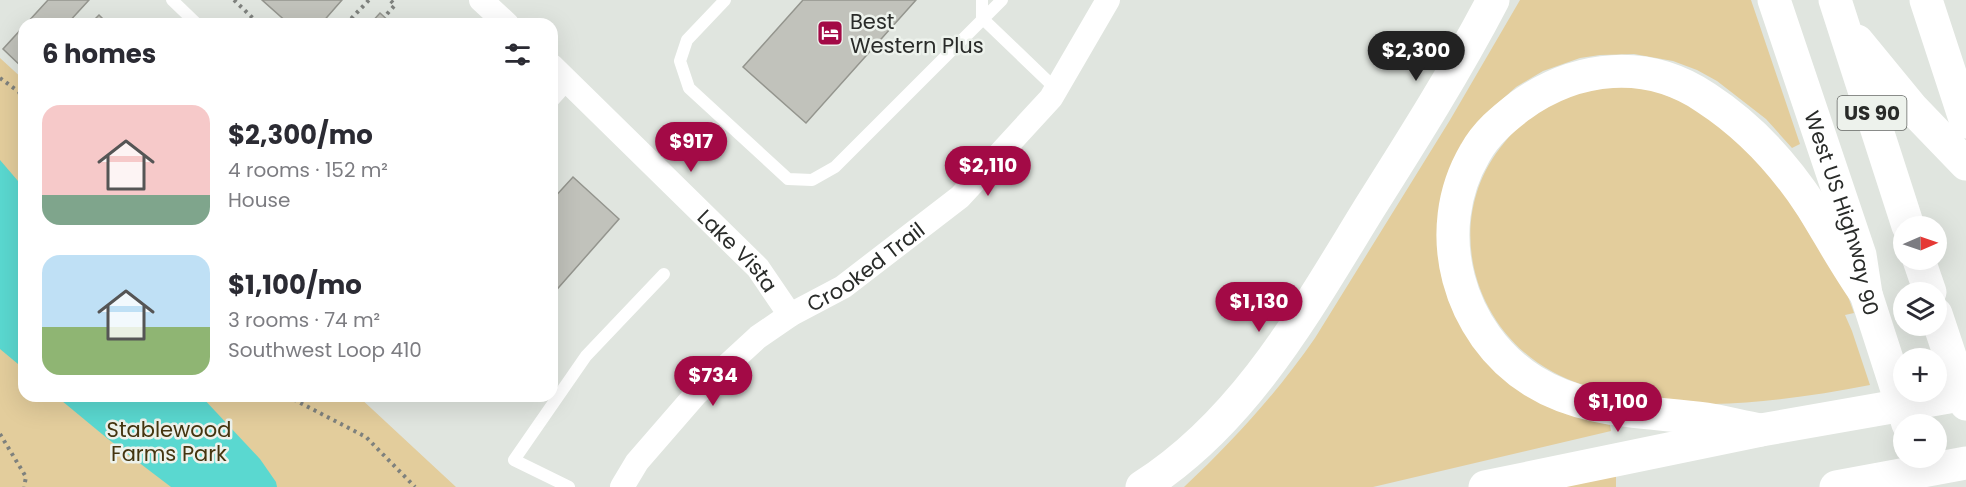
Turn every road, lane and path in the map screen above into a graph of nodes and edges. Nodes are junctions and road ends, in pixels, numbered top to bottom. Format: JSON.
{"nodes":[{"id":1,"x":172,"y":0,"type":"edge"},
{"id":2,"x":234,"y":0,"type":"edge"},
{"id":3,"x":369,"y":0,"type":"edge"},
{"id":4,"x":390,"y":0,"type":"edge"},
{"id":5,"x":481,"y":0,"type":"edge"},
{"id":6,"x":725,"y":0,"type":"edge"},
{"id":7,"x":982,"y":0,"type":"edge"},
{"id":8,"x":1002,"y":0,"type":"edge"},
{"id":9,"x":1108,"y":0,"type":"edge"},
{"id":10,"x":1493,"y":0,"type":"edge"},
{"id":11,"x":1774,"y":0,"type":"edge"},
{"id":12,"x":1828,"y":0,"type":"edge"},
{"id":13,"x":1835,"y":0,"type":"edge"},
{"id":14,"x":1926,"y":0,"type":"edge"},
{"id":15,"x":387,"y":14,"type":"dead end"},
{"id":16,"x":191,"y":18,"type":"edge"},
{"id":17,"x":253,"y":18,"type":"edge"},
{"id":18,"x":352,"y":18,"type":"edge"},
{"id":19,"x":500,"y":18,"type":"edge"},
{"id":20,"x":982,"y":18,"type":"junction"},
{"id":21,"x":558,"y":71,"type":"edge"},
{"id":22,"x":0,"y":78,"type":"edge"},
{"id":23,"x":570,"y":82,"type":"junction"},
{"id":24,"x":1056,"y":89,"type":"junction"},
{"id":25,"x":18,"y":91,"type":"edge"},
{"id":26,"x":558,"y":95,"type":"edge"},
{"id":27,"x":1966,"y":122,"type":"edge"},
{"id":28,"x":1966,"y":164,"type":"edge"},
{"id":29,"x":1905,"y":216,"type":"edge"},
{"id":30,"x":664,"y":274,"type":"dead end"},
{"id":31,"x":1866,"y":294,"type":"junction"},
{"id":32,"x":790,"y":315,"type":"junction"},
{"id":33,"x":1943,"y":336,"type":"edge"},
{"id":34,"x":1966,"y":394,"type":"edge"},
{"id":35,"x":558,"y":396,"type":"edge"},
{"id":36,"x":299,"y":402,"type":"edge"},
{"id":37,"x":554,"y":402,"type":"edge"},
{"id":38,"x":1966,"y":404,"type":"edge"},
{"id":39,"x":1905,"y":414,"type":"edge"},
{"id":40,"x":1761,"y":430,"type":"junction"},
{"id":41,"x":0,"y":434,"type":"edge"},
{"id":42,"x":1966,"y":462,"type":"edge"},
{"id":43,"x":1922,"y":468,"type":"edge"},
{"id":44,"x":24,"y":487,"type":"edge"},
{"id":45,"x":415,"y":487,"type":"edge"},
{"id":46,"x":568,"y":487,"type":"edge"},
{"id":47,"x":622,"y":487,"type":"edge"},
{"id":48,"x":1142,"y":487,"type":"edge"},
{"id":49,"x":1485,"y":487,"type":"edge"},
{"id":50,"x":1836,"y":487,"type":"edge"},
{"id":51,"x":1928,"y":487,"type":"edge"}],
"edges":[{"from":1,"to":16,"type":"lane"},
{"from":2,"to":17,"type":"path"},
{"from":3,"to":18,"type":"path"},
{"from":4,"to":15,"type":"path"},
{"from":5,"to":19,"type":"street"},
{"from":6,"to":20,"type":"lane"},
{"from":7,"to":20,"type":"lane"},
{"from":8,"to":20,"type":"lane"},
{"from":9,"to":24,"type":"street","name":"Crooked Trail"},
{"from":10,"to":48,"type":"main road"},
{"from":11,"to":31,"type":"main road","name":"West US Highway 90"},
{"from":12,"to":28,"type":"main road"},
{"from":13,"to":29,"type":"main road","number":"US 90"},
{"from":14,"to":27,"type":"main road"},
{"from":20,"to":24,"type":"lane"},
{"from":21,"to":23,"type":"street","name":"Lake Vista"},
{"from":22,"to":25,"type":"path"},
{"from":23,"to":26,"type":"lane"},
{"from":23,"to":32,"type":"street","name":"Lake Vista"},
{"from":24,"to":32,"type":"street","name":"Crooked Trail"},
{"from":30,"to":35,"type":"lane"},
{"from":31,"to":39,"type":"main road","name":"West US Highway 90"},
{"from":31,"to":40,"type":"main road"},
{"from":32,"to":47,"type":"street","name":"Crooked Trail"},
{"from":33,"to":38,"type":"main road"},
{"from":34,"to":40,"type":"main road"},
{"from":36,"to":45,"type":"path"},
{"from":37,"to":46,"type":"lane"},
{"from":40,"to":49,"type":"main road"},
{"from":41,"to":44,"type":"path"},
{"from":42,"to":50,"type":"main road"},
{"from":43,"to":51,"type":"main road"}]}
